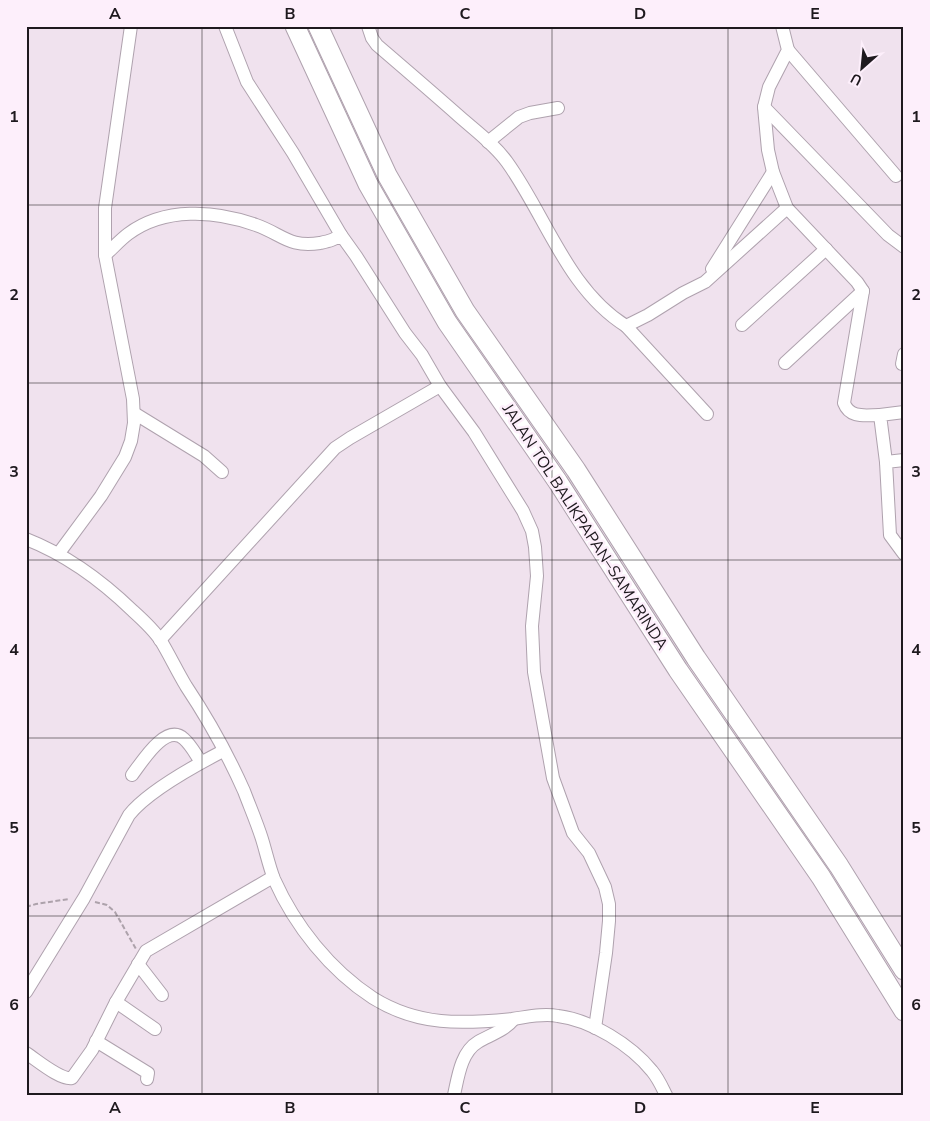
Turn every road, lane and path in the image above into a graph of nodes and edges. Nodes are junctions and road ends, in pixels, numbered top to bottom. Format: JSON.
{"nodes":[{"id":1,"x":131,"y":26,"type":"edge"},
{"id":2,"x":226,"y":26,"type":"edge"},
{"id":3,"x":295,"y":26,"type":"edge"},
{"id":4,"x":318,"y":26,"type":"edge"},
{"id":5,"x":368,"y":26,"type":"edge"},
{"id":6,"x":782,"y":26,"type":"edge"},
{"id":7,"x":788,"y":50,"type":"junction"},
{"id":8,"x":764,"y":107,"type":"junction"},
{"id":9,"x":558,"y":108,"type":"dead end"},
{"id":10,"x":488,"y":142,"type":"junction"},
{"id":11,"x":773,"y":172,"type":"junction"},
{"id":12,"x":896,"y":176,"type":"dead end"},
{"id":13,"x":787,"y":208,"type":"junction"},
{"id":14,"x":341,"y":235,"type":"junction"},
{"id":15,"x":904,"y":247,"type":"edge"},
{"id":16,"x":826,"y":249,"type":"junction"},
{"id":17,"x":105,"y":255,"type":"junction"},
{"id":18,"x":704,"y":282,"type":"junction"},
{"id":19,"x":863,"y":292,"type":"junction"},
{"id":20,"x":742,"y":325,"type":"dead end"},
{"id":21,"x":626,"y":326,"type":"junction"},
{"id":22,"x":785,"y":363,"type":"dead end"},
{"id":23,"x":440,"y":386,"type":"junction"},
{"id":24,"x":904,"y":412,"type":"edge"},
{"id":25,"x":134,"y":413,"type":"junction"},
{"id":26,"x":707,"y":414,"type":"dead end"},
{"id":27,"x":880,"y":416,"type":"junction"},
{"id":28,"x":904,"y":460,"type":"edge"},
{"id":29,"x":886,"y":462,"type":"junction"},
{"id":30,"x":222,"y":472,"type":"dead end"},
{"id":31,"x":26,"y":539,"type":"edge"},
{"id":32,"x":59,"y":553,"type":"junction"},
{"id":33,"x":904,"y":554,"type":"edge"},
{"id":34,"x":160,"y":640,"type":"junction"},
{"id":35,"x":223,"y":751,"type":"junction"},
{"id":36,"x":201,"y":762,"type":"junction"},
{"id":37,"x":132,"y":775,"type":"dead end"},
{"id":38,"x":273,"y":877,"type":"junction"},
{"id":39,"x":84,"y":898,"type":"junction"},
{"id":40,"x":26,"y":907,"type":"edge"},
{"id":41,"x":141,"y":960,"type":"junction"},
{"id":42,"x":904,"y":970,"type":"edge"},
{"id":43,"x":26,"y":992,"type":"edge"},
{"id":44,"x":162,"y":995,"type":"dead end"},
{"id":45,"x":116,"y":1002,"type":"junction"},
{"id":46,"x":904,"y":1011,"type":"edge"},
{"id":47,"x":514,"y":1019,"type":"junction"},
{"id":48,"x":596,"y":1028,"type":"junction"},
{"id":49,"x":155,"y":1029,"type":"dead end"},
{"id":50,"x":96,"y":1041,"type":"junction"},
{"id":51,"x":26,"y":1053,"type":"edge"},
{"id":52,"x":147,"y":1079,"type":"dead end"},
{"id":53,"x":454,"y":1095,"type":"edge"},
{"id":54,"x":666,"y":1095,"type":"edge"}],
"edges":[{"from":1,"to":17,"type":"street"},
{"from":2,"to":14,"type":"street"},
{"from":3,"to":46,"type":"highway","name":"JALAN TOL BALIKPAPAN–SAMARINDA"},
{"from":4,"to":42,"type":"highway","name":"JALAN TOL BALIKPAPAN–SAMARINDA"},
{"from":5,"to":10,"type":"street"},
{"from":6,"to":7,"type":"street"},
{"from":7,"to":8,"type":"street"},
{"from":7,"to":12,"type":"street"},
{"from":8,"to":11,"type":"street"},
{"from":8,"to":15,"type":"street"},
{"from":9,"to":10,"type":"street"},
{"from":10,"to":21,"type":"street"},
{"from":11,"to":13,"type":"street"},
{"from":11,"to":18,"type":"street"},
{"from":13,"to":16,"type":"street"},
{"from":13,"to":18,"type":"street"},
{"from":14,"to":17,"type":"street"},
{"from":14,"to":23,"type":"street"},
{"from":16,"to":19,"type":"street"},
{"from":16,"to":20,"type":"street"},
{"from":17,"to":25,"type":"street"},
{"from":18,"to":21,"type":"street"},
{"from":19,"to":22,"type":"street"},
{"from":19,"to":27,"type":"street"},
{"from":21,"to":26,"type":"street"},
{"from":23,"to":34,"type":"street"},
{"from":23,"to":48,"type":"street"},
{"from":24,"to":27,"type":"street"},
{"from":25,"to":30,"type":"street"},
{"from":25,"to":32,"type":"street"},
{"from":27,"to":29,"type":"street"},
{"from":28,"to":29,"type":"street"},
{"from":29,"to":33,"type":"street"},
{"from":31,"to":32,"type":"street"},
{"from":32,"to":34,"type":"street"},
{"from":34,"to":35,"type":"street"},
{"from":35,"to":36,"type":"street"},
{"from":35,"to":38,"type":"street"},
{"from":36,"to":37,"type":"street"},
{"from":36,"to":39,"type":"street"},
{"from":38,"to":41,"type":"street"},
{"from":38,"to":47,"type":"street"},
{"from":39,"to":40,"type":"path"},
{"from":39,"to":41,"type":"path"},
{"from":39,"to":43,"type":"street"},
{"from":41,"to":44,"type":"street"},
{"from":41,"to":45,"type":"street"},
{"from":45,"to":49,"type":"street"},
{"from":45,"to":50,"type":"street"},
{"from":47,"to":48,"type":"street"},
{"from":47,"to":53,"type":"street"},
{"from":48,"to":54,"type":"street"},
{"from":50,"to":51,"type":"street"},
{"from":50,"to":52,"type":"street"}]}
